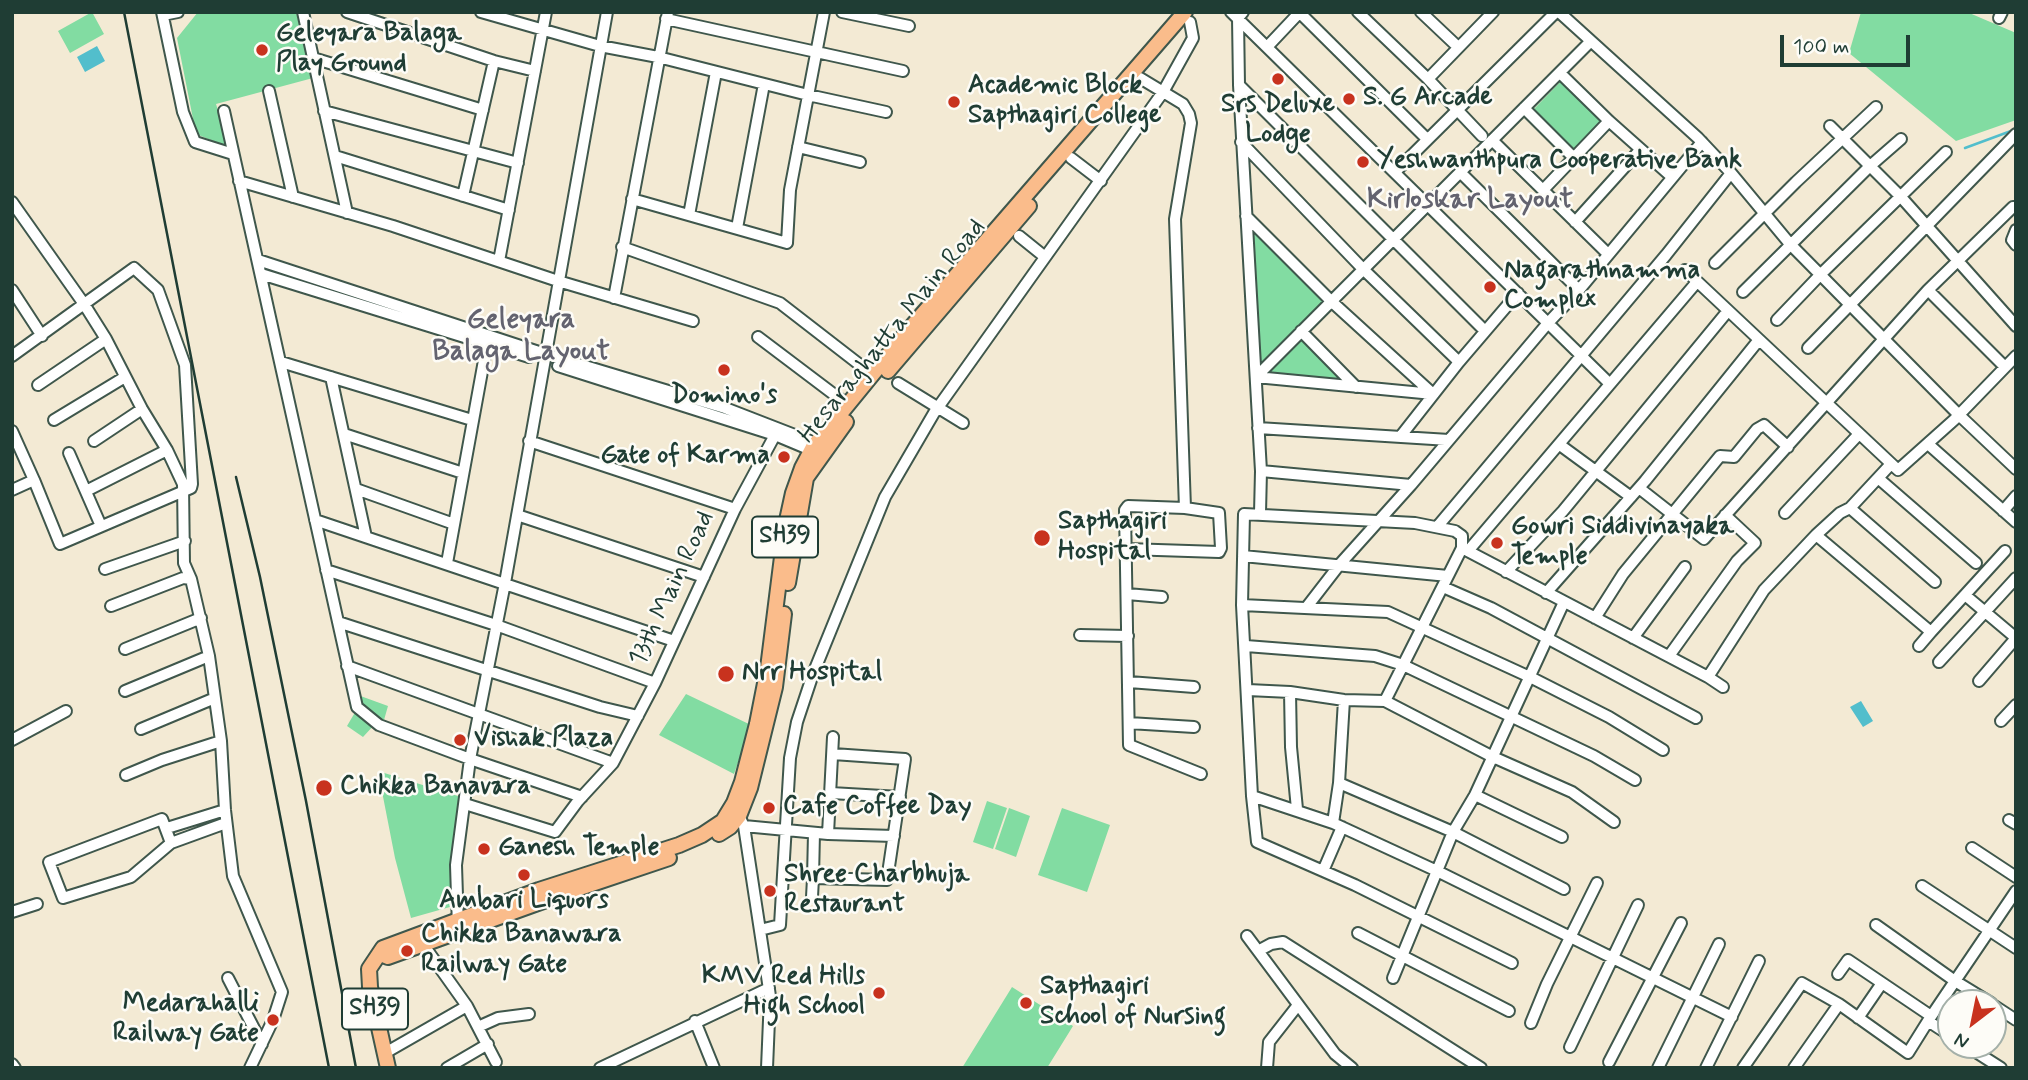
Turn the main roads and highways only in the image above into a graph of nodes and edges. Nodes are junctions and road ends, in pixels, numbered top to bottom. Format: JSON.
{"nodes":[{"id":1,"x":1188,"y":16,"type":"edge"},
{"id":2,"x":819,"y":449,"type":"junction"},
{"id":3,"x":387,"y":1061,"type":"edge"}],
"edges":[{"from":1,"to":2,"type":"main road","name":"Hesaraghatta Main Road"},
{"from":1,"to":2,"type":"main road","name":"Hesaraghatta Main Road","number":"SH39"},
{"from":2,"to":3,"type":"main road","name":"Hesaraghatta Main Road","number":"SH39"}]}
